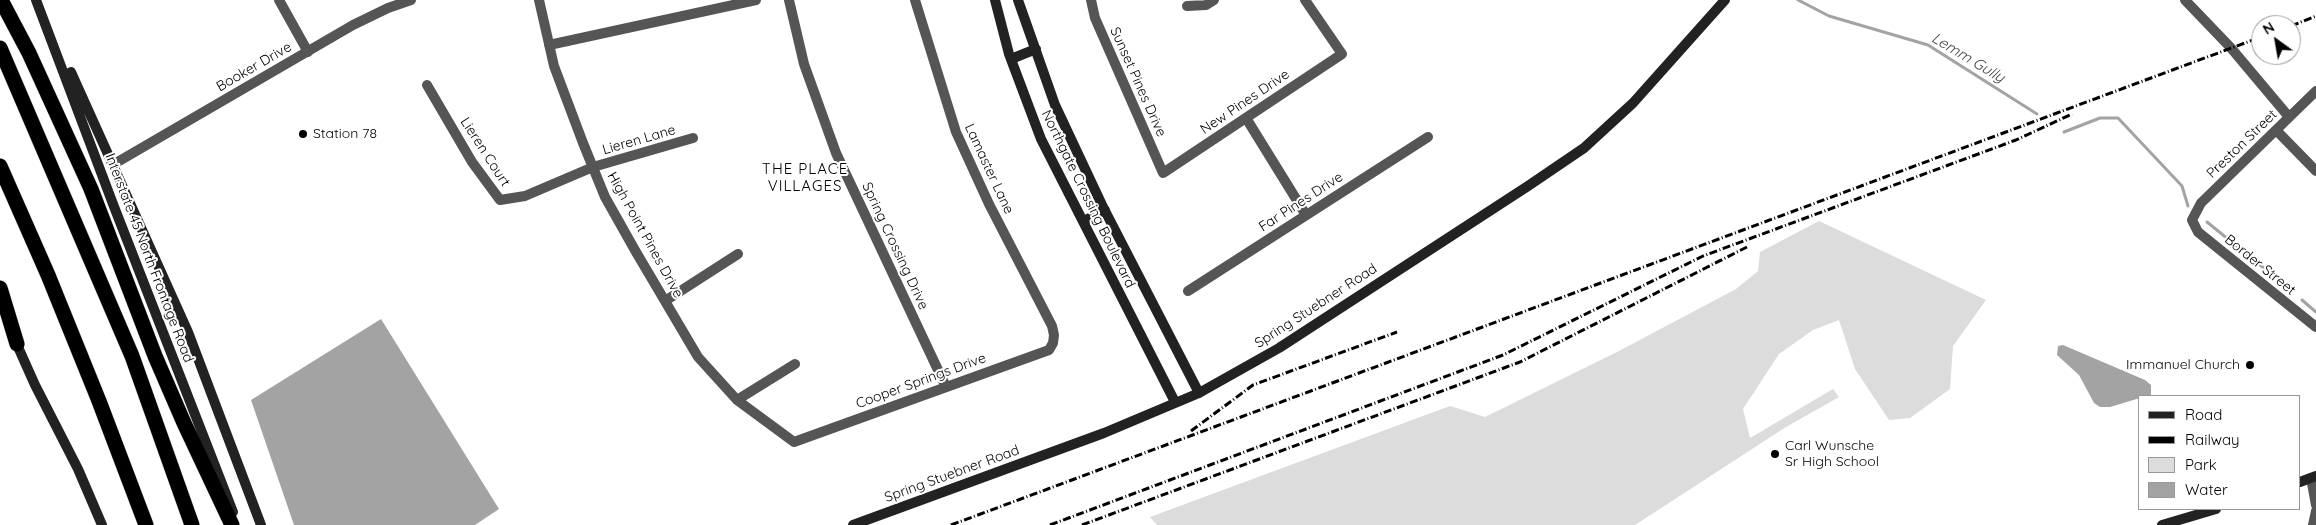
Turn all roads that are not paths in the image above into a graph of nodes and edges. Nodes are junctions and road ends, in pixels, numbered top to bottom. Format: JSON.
{"nodes":[{"id":1,"x":1,"y":0,"type":"edge"},
{"id":2,"x":36,"y":0,"type":"edge"},
{"id":3,"x":279,"y":0,"type":"edge"},
{"id":4,"x":411,"y":0,"type":"edge"},
{"id":5,"x":539,"y":0,"type":"edge"},
{"id":6,"x":756,"y":0,"type":"edge"},
{"id":7,"x":789,"y":0,"type":"edge"},
{"id":8,"x":915,"y":0,"type":"edge"},
{"id":9,"x":995,"y":0,"type":"edge"},
{"id":10,"x":1018,"y":0,"type":"edge"},
{"id":11,"x":1091,"y":0,"type":"edge"},
{"id":12,"x":1214,"y":0,"type":"edge"},
{"id":13,"x":1305,"y":0,"type":"edge"},
{"id":14,"x":1725,"y":0,"type":"edge"},
{"id":15,"x":2185,"y":0,"type":"edge"},
{"id":16,"x":1187,"y":6,"type":"dead end"},
{"id":17,"x":42,"y":10,"type":"junction"},
{"id":18,"x":549,"y":45,"type":"junction"},
{"id":19,"x":0,"y":48,"type":"edge"},
{"id":20,"x":1036,"y":49,"type":"junction"},
{"id":21,"x":308,"y":52,"type":"junction"},
{"id":22,"x":1011,"y":60,"type":"junction"},
{"id":23,"x":427,"y":85,"type":"dead end"},
{"id":24,"x":2316,"y":91,"type":"edge"},
{"id":25,"x":2289,"y":117,"type":"junction"},
{"id":26,"x":1246,"y":118,"type":"junction"},
{"id":27,"x":2276,"y":130,"type":"junction"},
{"id":28,"x":1428,"y":137,"type":"dead end"},
{"id":29,"x":693,"y":138,"type":"dead end"},
{"id":30,"x":114,"y":164,"type":"junction"},
{"id":31,"x":0,"y":166,"type":"edge"},
{"id":32,"x":593,"y":167,"type":"junction"},
{"id":33,"x":2316,"y":171,"type":"edge"},
{"id":34,"x":1163,"y":173,"type":"joint"},
{"id":35,"x":1105,"y":210,"type":"junction"},
{"id":36,"x":1306,"y":215,"type":"junction"},
{"id":37,"x":2192,"y":220,"type":"joint"},
{"id":38,"x":1084,"y":221,"type":"junction"},
{"id":39,"x":738,"y":254,"type":"dead end"},
{"id":40,"x":0,"y":288,"type":"edge"},
{"id":41,"x":1188,"y":291,"type":"dead end"},
{"id":42,"x":665,"y":301,"type":"junction"},
{"id":43,"x":0,"y":310,"type":"edge"},
{"id":44,"x":2316,"y":327,"type":"edge"},
{"id":45,"x":1053,"y":342,"type":"joint"},
{"id":46,"x":17,"y":344,"type":"junction"},
{"id":47,"x":795,"y":364,"type":"dead end"},
{"id":48,"x":946,"y":387,"type":"junction"},
{"id":49,"x":1199,"y":393,"type":"junction"},
{"id":50,"x":737,"y":400,"type":"junction"},
{"id":51,"x":1175,"y":402,"type":"junction"},
{"id":52,"x":794,"y":442,"type":"joint"},
{"id":53,"x":2314,"y":477,"type":"edge"},
{"id":54,"x":2301,"y":482,"type":"edge"},
{"id":55,"x":2316,"y":505,"type":"edge"},
{"id":56,"x":2213,"y":510,"type":"edge"},
{"id":57,"x":2316,"y":511,"type":"edge"},
{"id":58,"x":102,"y":525,"type":"edge"},
{"id":59,"x":146,"y":525,"type":"edge"},
{"id":60,"x":192,"y":525,"type":"edge"},
{"id":61,"x":232,"y":525,"type":"edge"},
{"id":62,"x":238,"y":525,"type":"edge"},
{"id":63,"x":261,"y":525,"type":"edge"},
{"id":64,"x":853,"y":525,"type":"edge"},
{"id":65,"x":2162,"y":525,"type":"edge"},
{"id":66,"x":2313,"y":525,"type":"edge"}],
"edges":[{"from":1,"to":61,"type":"highway"},
{"from":2,"to":17,"type":"main road","name":"Interstate 45 North Frontage Road"},
{"from":3,"to":21,"type":"street"},
{"from":4,"to":21,"type":"street","name":"Booker Drive"},
{"from":5,"to":18,"type":"street","name":"High Point Pines Drive"},
{"from":6,"to":18,"type":"street"},
{"from":7,"to":48,"type":"street","name":"Spring Crossing Drive"},
{"from":8,"to":45,"type":"street","name":"Lamaster Lane"},
{"from":9,"to":22,"type":"main road","name":"Northgate Crossing Boulevard"},
{"from":10,"to":20,"type":"main road","name":"Northgate Crossing Boulevard"},
{"from":11,"to":34,"type":"street","name":"Sunset Pines Drive"},
{"from":12,"to":16,"type":"street"},
{"from":13,"to":26,"type":"street","name":"New Pines Drive"},
{"from":14,"to":49,"type":"main road","name":"Spring Stuebner Road"},
{"from":15,"to":25,"type":"street"},
{"from":17,"to":30,"type":"main road"},
{"from":17,"to":62,"type":"main road","name":"Interstate 45 North Frontage Road"},
{"from":18,"to":32,"type":"street","name":"High Point Pines Drive"},
{"from":19,"to":60,"type":"highway"},
{"from":20,"to":22,"type":"main road"},
{"from":20,"to":35,"type":"main road","name":"Northgate Crossing Boulevard"},
{"from":21,"to":30,"type":"street","name":"Booker Drive"},
{"from":22,"to":38,"type":"main road","name":"Northgate Crossing Boulevard"},
{"from":23,"to":32,"type":"street","name":"Lieren Court"},
{"from":24,"to":25,"type":"street","name":"Preston Street"},
{"from":25,"to":27,"type":"street","name":"Preston Street"},
{"from":26,"to":34,"type":"street","name":"New Pines Drive"},
{"from":26,"to":36,"type":"street"},
{"from":27,"to":33,"type":"street"},
{"from":27,"to":37,"type":"street","name":"Preston Street"},
{"from":28,"to":36,"type":"street","name":"Far Pines Drive"},
{"from":29,"to":32,"type":"street","name":"Lieren Lane"},
{"from":30,"to":63,"type":"main road"},
{"from":31,"to":59,"type":"highway"},
{"from":32,"to":42,"type":"street","name":"High Point Pines Drive"},
{"from":35,"to":38,"type":"main road"},
{"from":35,"to":49,"type":"main road","name":"Northgate Crossing Boulevard"},
{"from":36,"to":41,"type":"street","name":"Far Pines Drive"},
{"from":37,"to":44,"type":"street","name":"Border Street"},
{"from":38,"to":51,"type":"main road","name":"Northgate Crossing Boulevard"},
{"from":39,"to":42,"type":"street"},
{"from":40,"to":46,"type":"highway"},
{"from":42,"to":50,"type":"street","name":"High Point Pines Drive"},
{"from":43,"to":46,"type":"main road"},
{"from":45,"to":48,"type":"street","name":"Cooper Springs Drive"},
{"from":46,"to":58,"type":"main road"},
{"from":47,"to":50,"type":"street"},
{"from":48,"to":52,"type":"street","name":"Cooper Springs Drive"},
{"from":49,"to":51,"type":"main road","name":"Spring Stuebner Road"},
{"from":50,"to":52,"type":"street","name":"High Point Pines Drive"},
{"from":51,"to":64,"type":"main road","name":"Spring Stuebner Road"},
{"from":53,"to":54,"type":"main road"},
{"from":53,"to":55,"type":"street"},
{"from":56,"to":65,"type":"main road"},
{"from":57,"to":66,"type":"street"}]}
